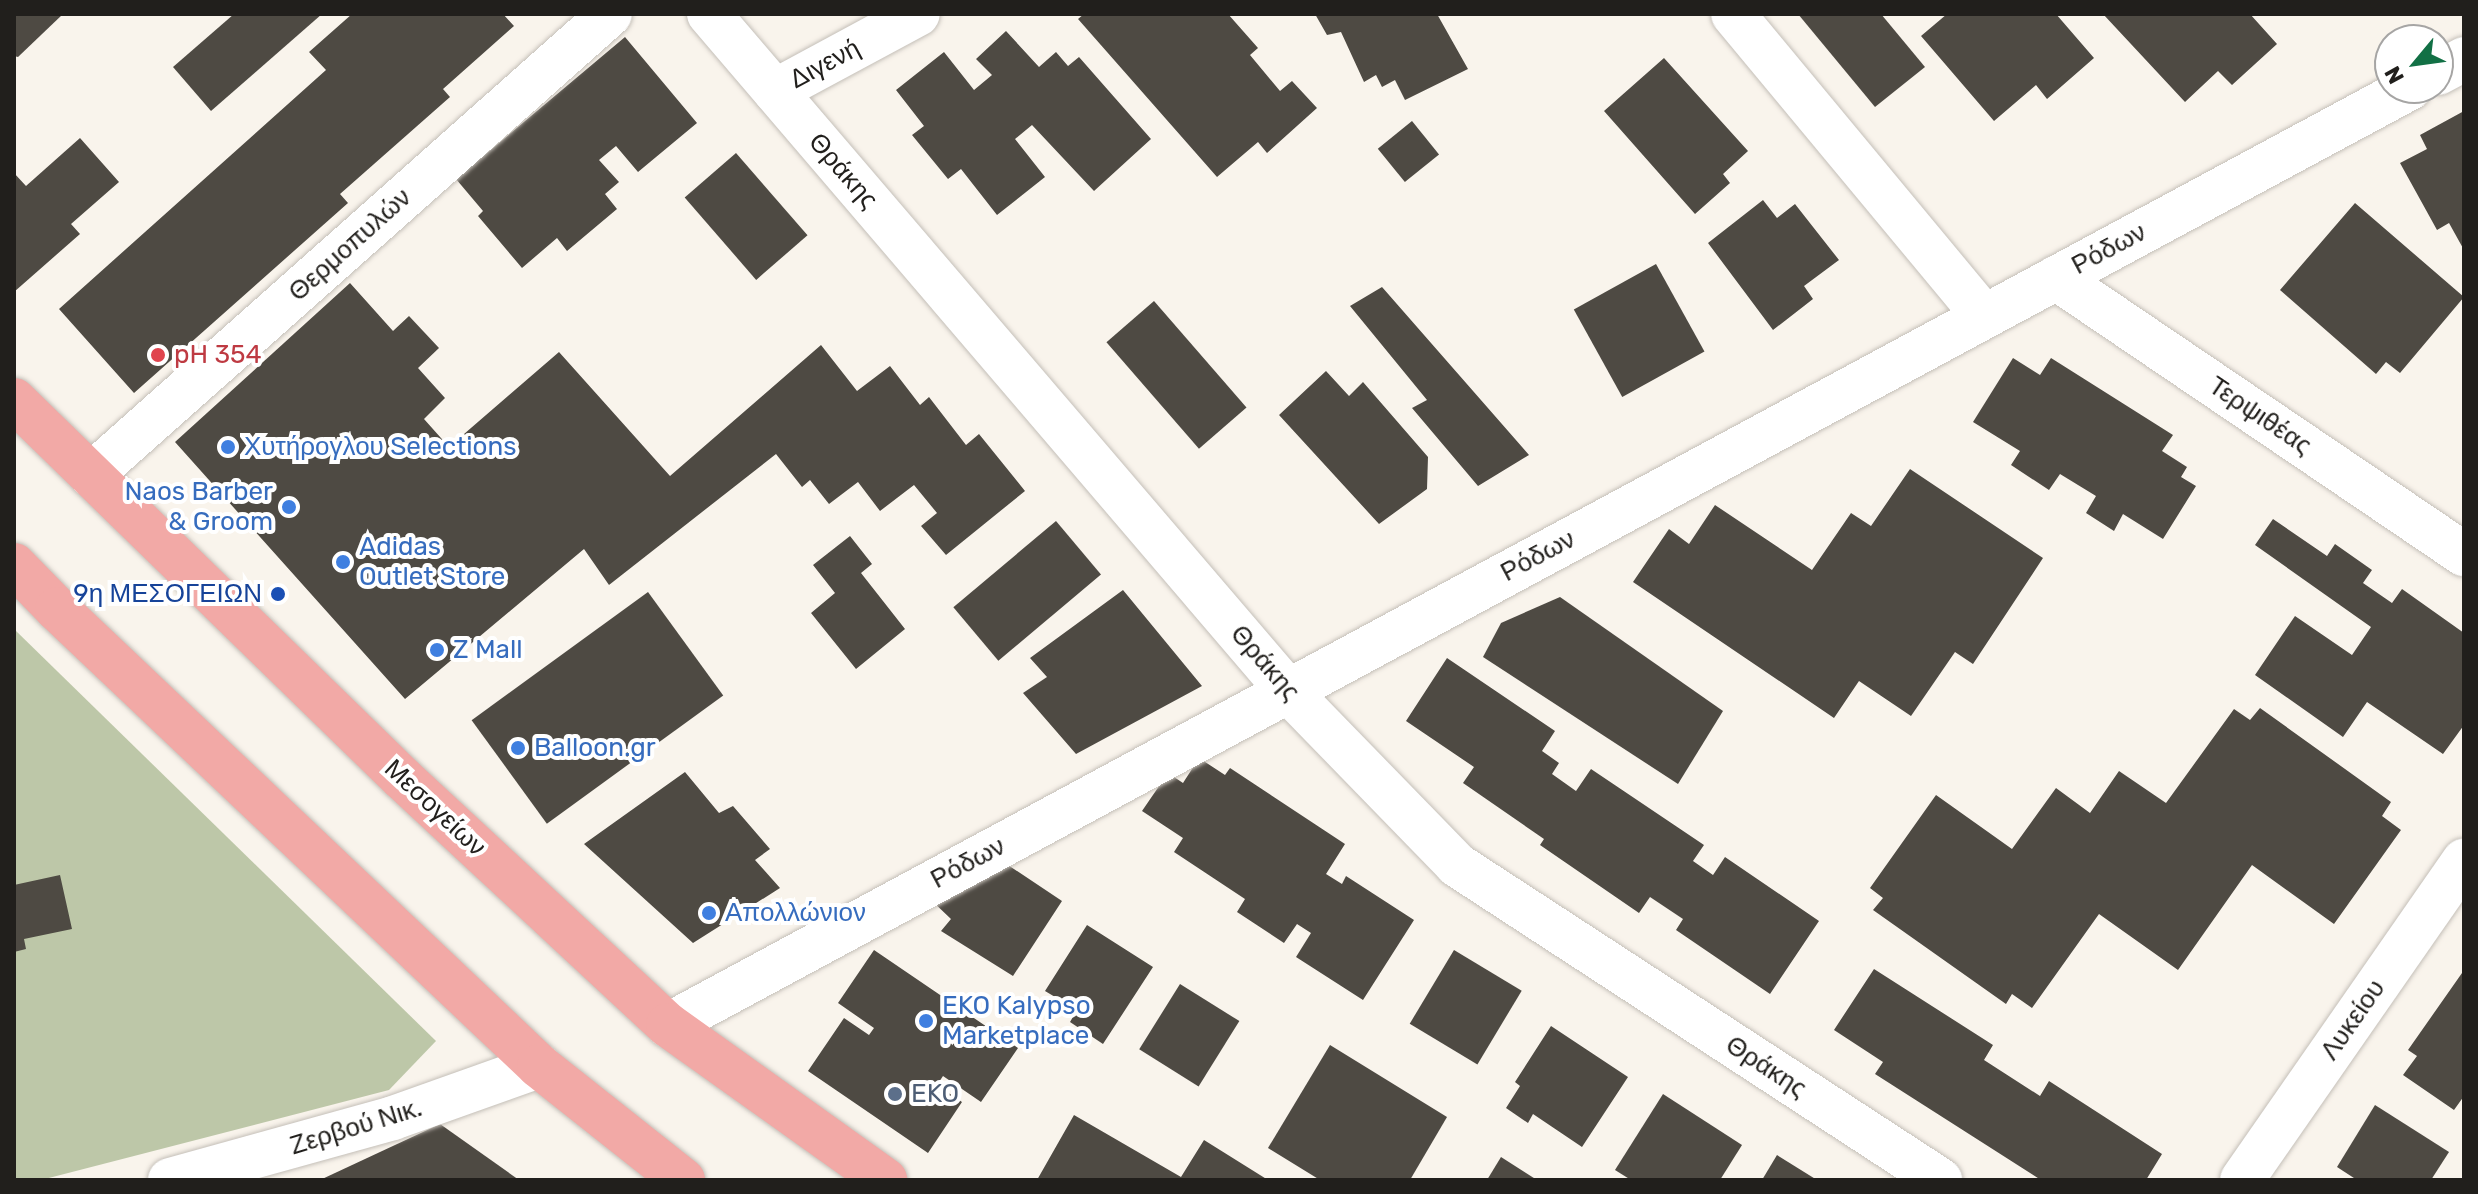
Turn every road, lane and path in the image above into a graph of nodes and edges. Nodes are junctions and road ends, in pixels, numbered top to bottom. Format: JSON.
{"nodes":[{"id":1,"x":610,"y":14,"type":"edge"},
{"id":2,"x":709,"y":14,"type":"edge"},
{"id":3,"x":918,"y":14,"type":"edge"},
{"id":4,"x":1733,"y":14,"type":"edge"},
{"id":5,"x":775,"y":91,"type":"junction"},
{"id":6,"x":2380,"y":104,"type":"edge"},
{"id":7,"x":2056,"y":278,"type":"junction"},
{"id":8,"x":1984,"y":316,"type":"junction"},
{"id":9,"x":14,"y":400,"type":"edge"},
{"id":10,"x":91,"y":475,"type":"junction"},
{"id":11,"x":2464,"y":554,"type":"edge"},
{"id":12,"x":14,"y":565,"type":"edge"},
{"id":13,"x":1288,"y":691,"type":"junction"},
{"id":14,"x":2464,"y":860,"type":"edge"},
{"id":15,"x":668,"y":1025,"type":"junction"},
{"id":16,"x":539,"y":1066,"type":"junction"},
{"id":17,"x":170,"y":1180,"type":"edge"},
{"id":18,"x":683,"y":1180,"type":"edge"},
{"id":19,"x":885,"y":1180,"type":"edge"},
{"id":20,"x":1940,"y":1180,"type":"edge"},
{"id":21,"x":2242,"y":1180,"type":"edge"}],
"edges":[{"from":1,"to":10,"type":"street","name":"Θερμοπυλών"},
{"from":2,"to":5,"type":"street","name":"Θράκης"},
{"from":3,"to":5,"type":"street","name":"Διγενή"},
{"from":4,"to":8,"type":"street"},
{"from":5,"to":13,"type":"street","name":"Θράκης"},
{"from":6,"to":7,"type":"street","name":"Ρόδων"},
{"from":7,"to":8,"type":"street","name":"Ρόδων"},
{"from":7,"to":11,"type":"street","name":"Τερψιθέας"},
{"from":8,"to":13,"type":"street","name":"Ρόδων"},
{"from":9,"to":10,"type":"main road","name":"Μεσογείων"},
{"from":10,"to":15,"type":"main road","name":"Μεσογείων"},
{"from":12,"to":16,"type":"main road"},
{"from":13,"to":15,"type":"street","name":"Ρόδων"},
{"from":13,"to":20,"type":"street","name":"Θράκης"},
{"from":14,"to":21,"type":"street","name":"Λυκείου"},
{"from":15,"to":19,"type":"main road","name":"Μεσογείων"},
{"from":16,"to":17,"type":"street","name":"Ζερβού Νικ."},
{"from":16,"to":18,"type":"main road"}]}
